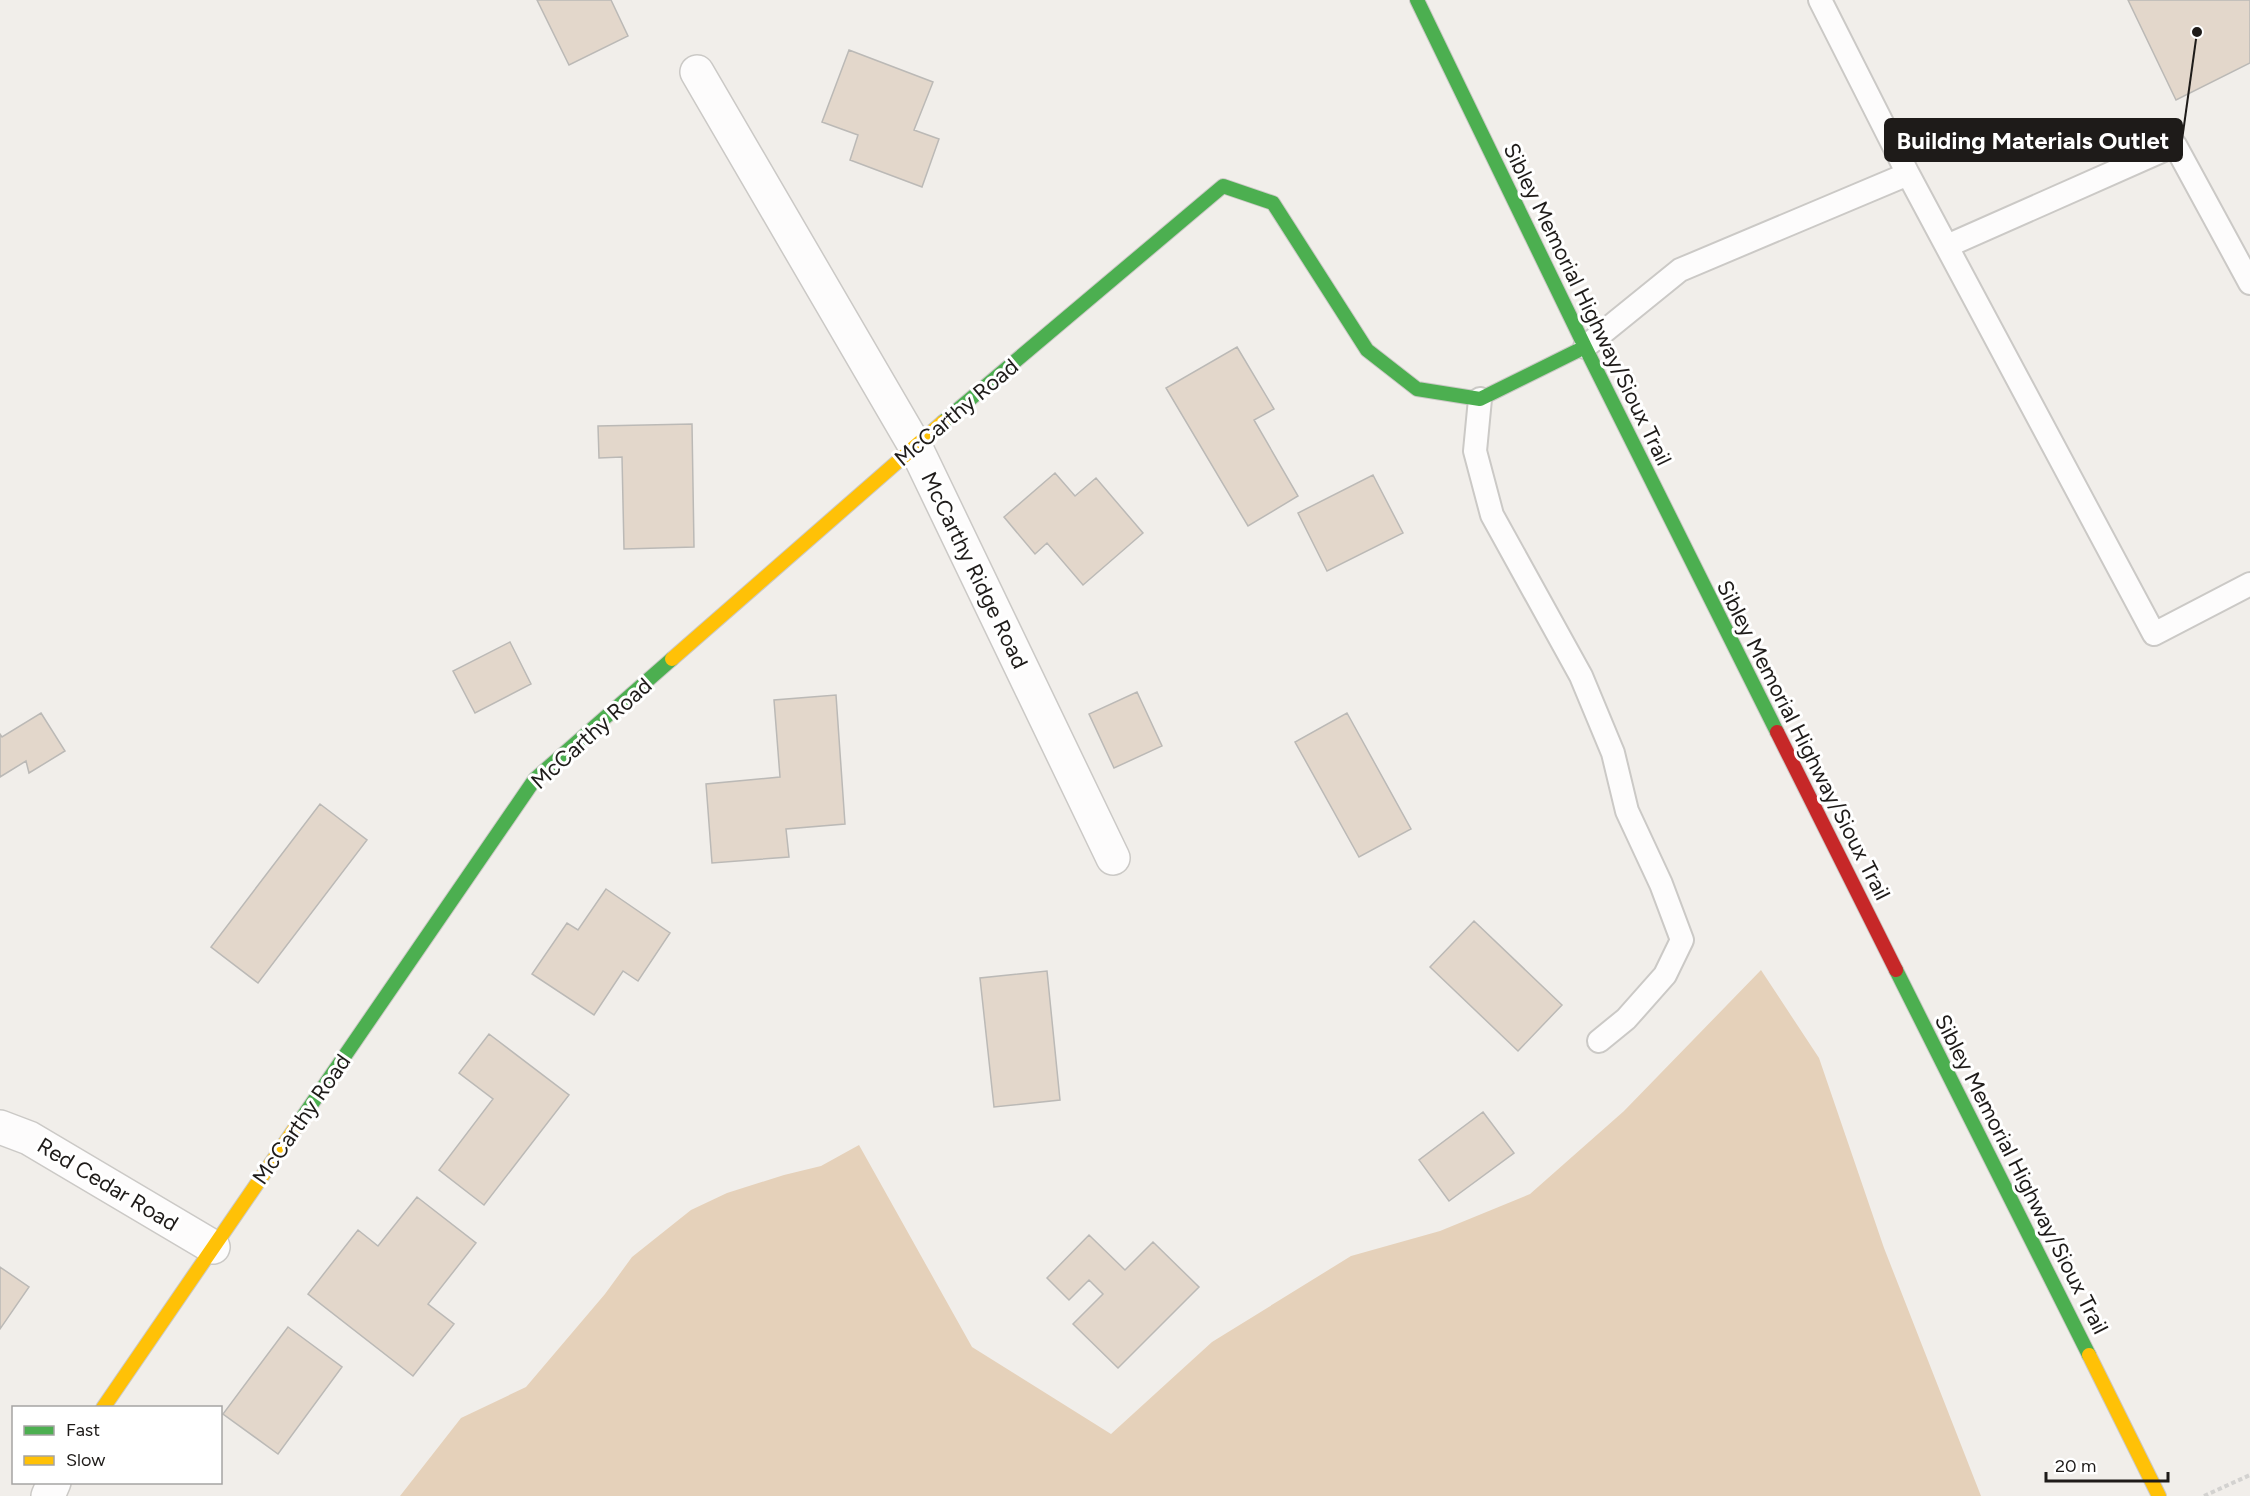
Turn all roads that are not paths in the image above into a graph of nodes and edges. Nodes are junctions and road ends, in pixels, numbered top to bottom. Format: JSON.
{"nodes":[{"id":1,"x":1417,"y":0,"type":"edge"},
{"id":2,"x":1820,"y":0,"type":"edge"},
{"id":3,"x":697,"y":72,"type":"dead end"},
{"id":4,"x":1908,"y":174,"type":"junction"},
{"id":5,"x":1947,"y":246,"type":"junction"},
{"id":6,"x":2250,"y":284,"type":"edge"},
{"id":7,"x":1585,"y":347,"type":"junction"},
{"id":8,"x":1480,"y":399,"type":"junction"},
{"id":9,"x":915,"y":446,"type":"junction"},
{"id":10,"x":2250,"y":584,"type":"edge"},
{"id":11,"x":1113,"y":858,"type":"dead end"},
{"id":12,"x":1599,"y":1041,"type":"dead end"},
{"id":13,"x":0,"y":1127,"type":"edge"},
{"id":14,"x":213,"y":1247,"type":"junction"},
{"id":15,"x":104,"y":1406,"type":"edge"},
{"id":16,"x":2159,"y":1496,"type":"edge"}],
"edges":[{"from":1,"to":7,"type":"main road","name":"Sibley Memorial Highway/Sioux Trail"},
{"from":2,"to":4,"type":"lane"},
{"from":3,"to":9,"type":"street","name":"McCarthy Ridge Road"},
{"from":4,"to":5,"type":"lane"},
{"from":4,"to":7,"type":"lane"},
{"from":5,"to":6,"type":"lane"},
{"from":5,"to":10,"type":"lane"},
{"from":7,"to":8,"type":"main road"},
{"from":7,"to":16,"type":"main road","name":"Sibley Memorial Highway/Sioux Trail"},
{"from":8,"to":9,"type":"main road","name":"McCarthy Road"},
{"from":8,"to":12,"type":"lane"},
{"from":9,"to":11,"type":"street","name":"McCarthy Ridge Road"},
{"from":9,"to":14,"type":"main road","name":"McCarthy Road"},
{"from":13,"to":14,"type":"street","name":"Red Cedar Road"},
{"from":14,"to":15,"type":"main road","name":"McCarthy Road"}]}
